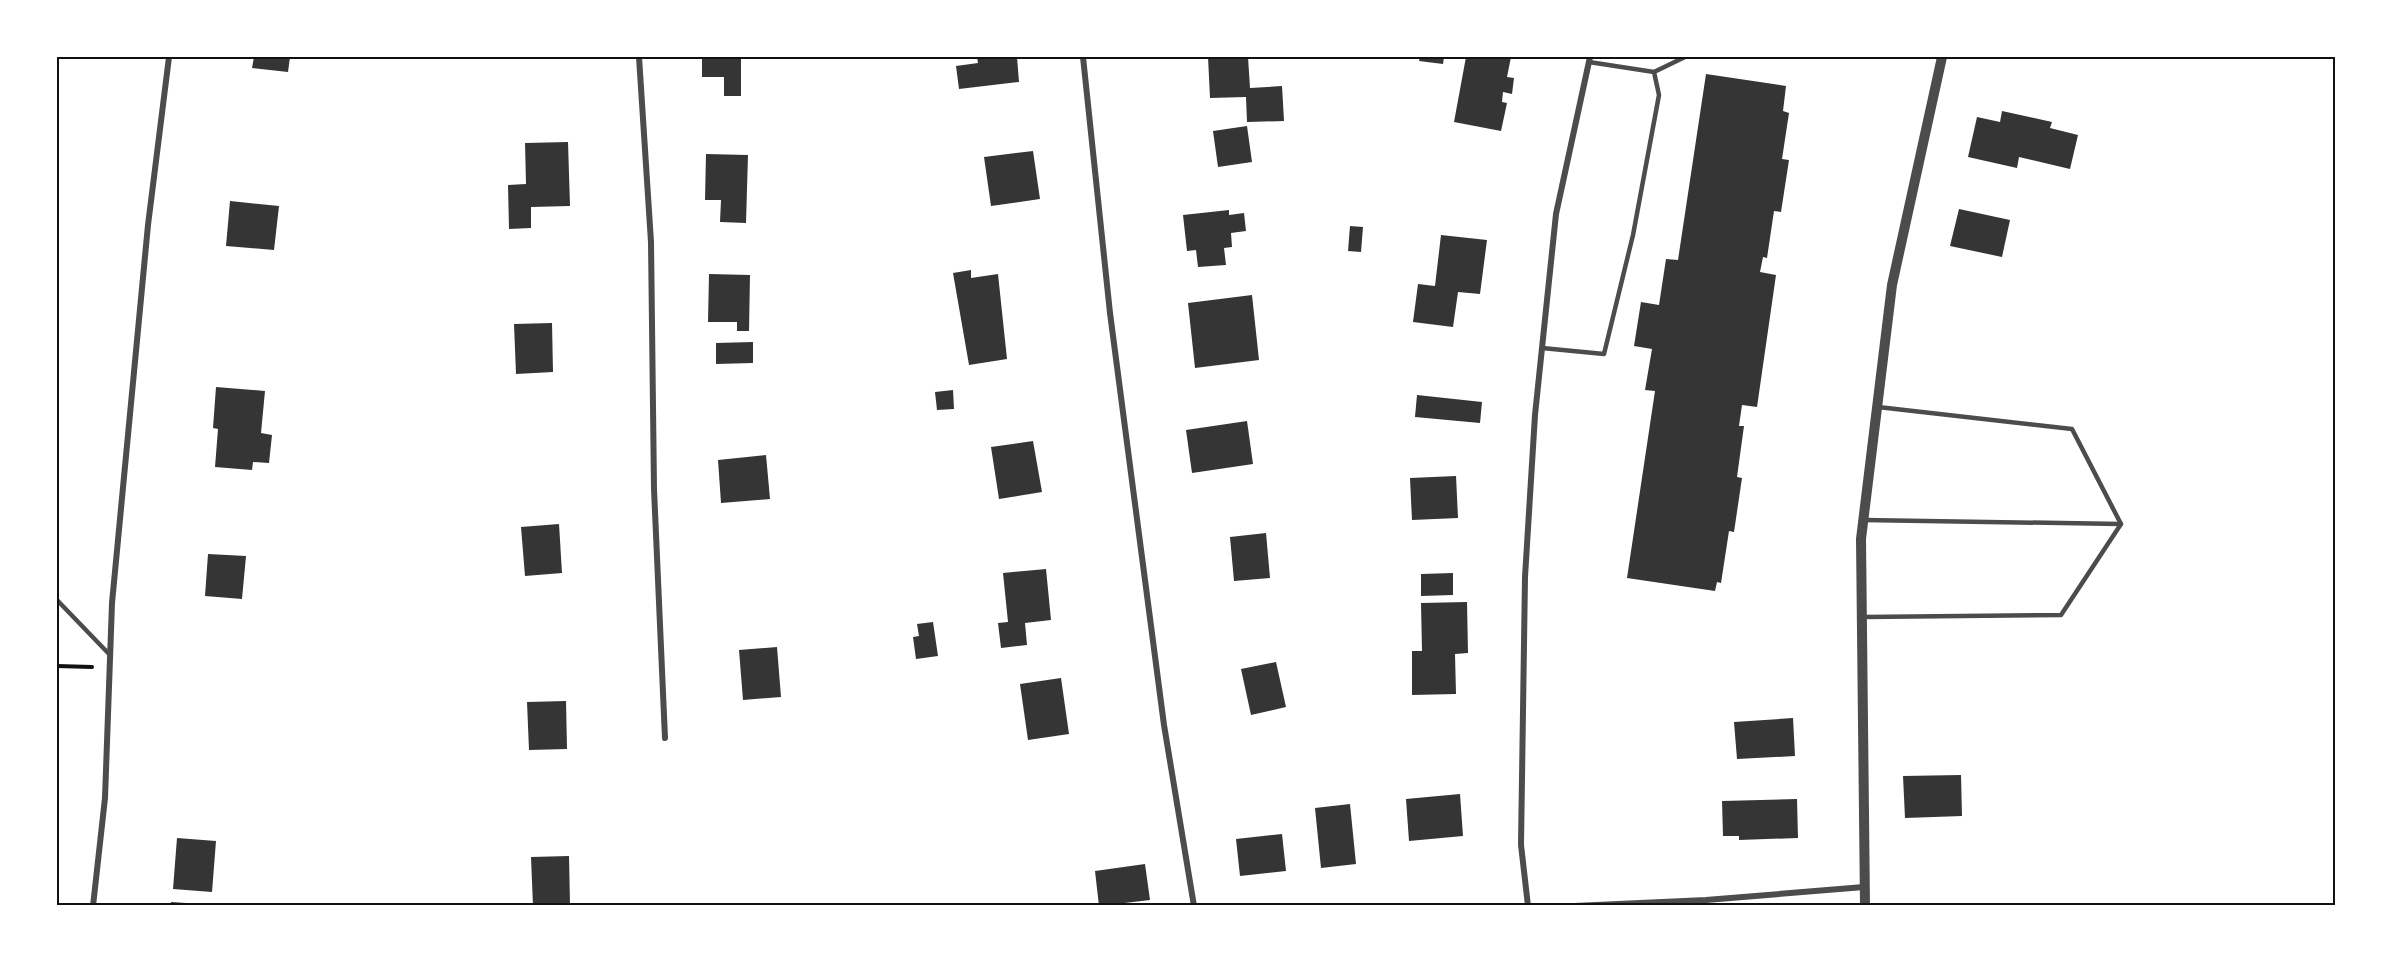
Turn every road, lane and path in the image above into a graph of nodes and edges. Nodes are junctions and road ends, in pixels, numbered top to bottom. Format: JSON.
{"nodes":[{"id":1,"x":169,"y":57,"type":"edge"},
{"id":2,"x":639,"y":57,"type":"edge"},
{"id":3,"x":1083,"y":57,"type":"edge"},
{"id":4,"x":1685,"y":57,"type":"edge"},
{"id":5,"x":1942,"y":57,"type":"edge"},
{"id":6,"x":1589,"y":60,"type":"edge"},
{"id":7,"x":1654,"y":72,"type":"junction"},
{"id":8,"x":1542,"y":348,"type":"junction"},
{"id":9,"x":1878,"y":407,"type":"junction"},
{"id":10,"x":1863,"y":520,"type":"junction"},
{"id":11,"x":2121,"y":524,"type":"junction"},
{"id":12,"x":57,"y":600,"type":"edge"},
{"id":13,"x":1862,"y":617,"type":"junction"},
{"id":14,"x":111,"y":655,"type":"junction"},
{"id":15,"x":57,"y":666,"type":"edge"},
{"id":16,"x":110,"y":668,"type":"junction"},
{"id":17,"x":665,"y":738,"type":"dead end"},
{"id":18,"x":1864,"y":886,"type":"junction"},
{"id":19,"x":93,"y":906,"type":"edge"},
{"id":20,"x":1194,"y":906,"type":"edge"},
{"id":21,"x":1528,"y":906,"type":"edge"},
{"id":22,"x":1574,"y":906,"type":"edge"},
{"id":23,"x":1865,"y":906,"type":"edge"}],
"edges":[{"from":1,"to":14,"type":"street"},
{"from":2,"to":17,"type":"street"},
{"from":3,"to":20,"type":"street"},
{"from":4,"to":7,"type":"lane"},
{"from":5,"to":9,"type":"street"},
{"from":6,"to":7,"type":"lane"},
{"from":6,"to":8,"type":"street"},
{"from":7,"to":8,"type":"lane"},
{"from":8,"to":21,"type":"street"},
{"from":9,"to":10,"type":"street"},
{"from":9,"to":11,"type":"lane"},
{"from":10,"to":11,"type":"lane"},
{"from":10,"to":13,"type":"street"},
{"from":11,"to":13,"type":"lane"},
{"from":12,"to":14,"type":"lane"},
{"from":13,"to":18,"type":"street"},
{"from":14,"to":16,"type":"street"},
{"from":15,"to":16,"type":"path"},
{"from":16,"to":19,"type":"street"},
{"from":18,"to":22,"type":"street"},
{"from":18,"to":23,"type":"street"}]}
